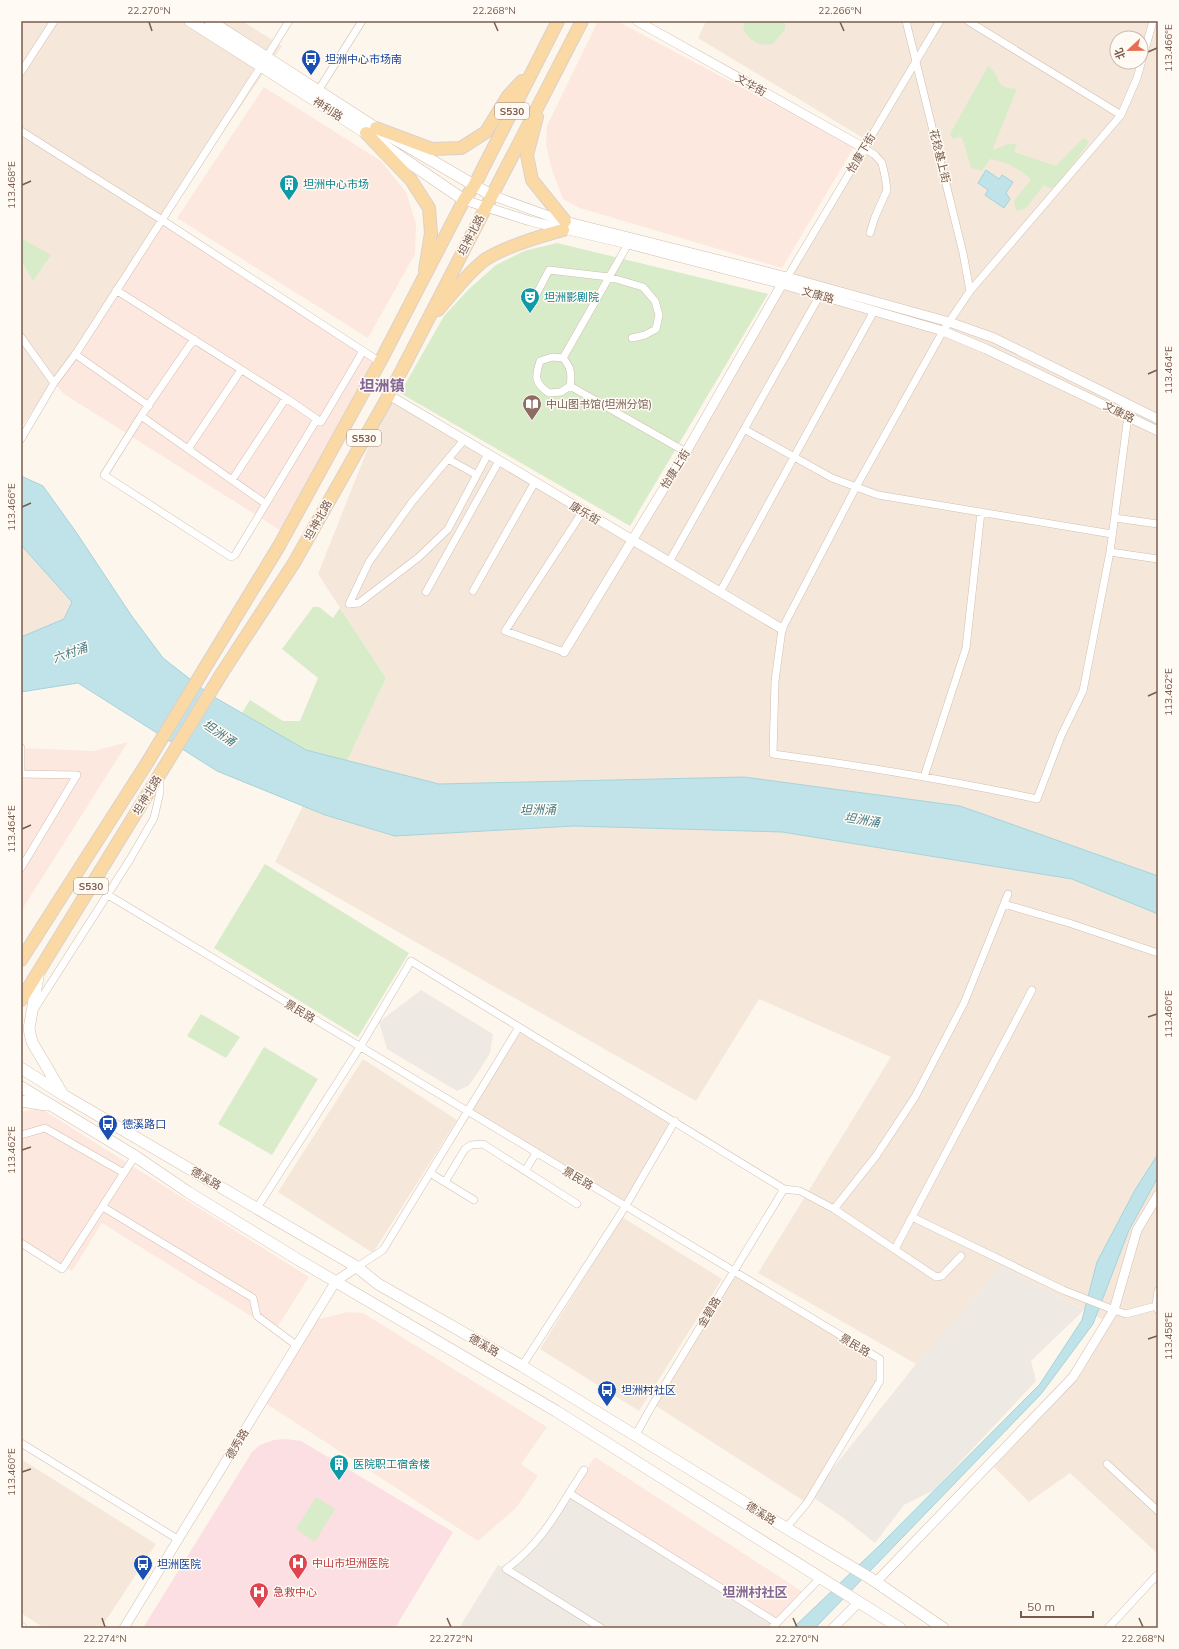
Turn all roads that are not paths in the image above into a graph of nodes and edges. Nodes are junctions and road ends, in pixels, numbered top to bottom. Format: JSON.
{"nodes":[{"id":1,"x":54,"y":21,"type":"edge"},
{"id":2,"x":190,"y":21,"type":"edge"},
{"id":3,"x":210,"y":21,"type":"edge"},
{"id":4,"x":289,"y":21,"type":"edge"},
{"id":5,"x":362,"y":21,"type":"edge"},
{"id":6,"x":558,"y":21,"type":"edge"},
{"id":7,"x":582,"y":21,"type":"edge"},
{"id":8,"x":638,"y":21,"type":"edge"},
{"id":9,"x":906,"y":21,"type":"edge"},
{"id":10,"x":940,"y":21,"type":"edge"},
{"id":11,"x":968,"y":21,"type":"edge"},
{"id":12,"x":1153,"y":21,"type":"edge"},
{"id":13,"x":916,"y":59,"type":"junction"},
{"id":14,"x":264,"y":62,"type":"junction"},
{"id":15,"x":534,"y":68,"type":"junction"},
{"id":16,"x":21,"y":72,"type":"edge"},
{"id":17,"x":318,"y":91,"type":"junction"},
{"id":18,"x":544,"y":94,"type":"junction"},
{"id":19,"x":1121,"y":115,"type":"junction"},
{"id":20,"x":21,"y":131,"type":"edge"},
{"id":21,"x":371,"y":131,"type":"junction"},
{"id":22,"x":864,"y":148,"type":"junction"},
{"id":23,"x":474,"y":186,"type":"junction"},
{"id":24,"x":491,"y":195,"type":"junction"},
{"id":25,"x":464,"y":200,"type":"junction"},
{"id":26,"x":485,"y":208,"type":"junction"},
{"id":27,"x":162,"y":220,"type":"junction"},
{"id":28,"x":564,"y":225,"type":"junction"},
{"id":29,"x":870,"y":233,"type":"dead end"},
{"id":30,"x":628,"y":244,"type":"junction"},
{"id":31,"x":609,"y":277,"type":"junction"},
{"id":32,"x":423,"y":281,"type":"junction"},
{"id":33,"x":785,"y":281,"type":"junction"},
{"id":34,"x":116,"y":290,"type":"junction"},
{"id":35,"x":970,"y":291,"type":"junction"},
{"id":36,"x":820,"y":295,"type":"junction"},
{"id":37,"x":534,"y":299,"type":"dead end"},
{"id":38,"x":874,"y":311,"type":"junction"},
{"id":39,"x":949,"y":322,"type":"junction"},
{"id":40,"x":425,"y":324,"type":"junction"},
{"id":41,"x":943,"y":331,"type":"junction"},
{"id":42,"x":21,"y":336,"type":"edge"},
{"id":43,"x":632,"y":338,"type":"dead end"},
{"id":44,"x":194,"y":340,"type":"junction"},
{"id":45,"x":363,"y":351,"type":"junction"},
{"id":46,"x":75,"y":354,"type":"junction"},
{"id":47,"x":563,"y":358,"type":"junction"},
{"id":48,"x":380,"y":362,"type":"junction"},
{"id":49,"x":241,"y":370,"type":"junction"},
{"id":50,"x":54,"y":383,"type":"junction"},
{"id":51,"x":570,"y":386,"type":"junction"},
{"id":52,"x":389,"y":395,"type":"junction"},
{"id":53,"x":286,"y":398,"type":"junction"},
{"id":54,"x":1123,"y":402,"type":"junction"},
{"id":55,"x":148,"y":406,"type":"junction"},
{"id":56,"x":141,"y":416,"type":"junction"},
{"id":57,"x":1128,"y":416,"type":"junction"},
{"id":58,"x":317,"y":419,"type":"junction"},
{"id":59,"x":1158,"y":419,"type":"edge"},
{"id":60,"x":744,"y":429,"type":"junction"},
{"id":61,"x":1158,"y":431,"type":"edge"},
{"id":62,"x":21,"y":439,"type":"edge"},
{"id":63,"x":464,"y":440,"type":"junction"},
{"id":64,"x":188,"y":449,"type":"junction"},
{"id":65,"x":686,"y":452,"type":"junction"},
{"id":66,"x":488,"y":454,"type":"junction"},
{"id":67,"x":794,"y":457,"type":"junction"},
{"id":68,"x":448,"y":459,"type":"junction"},
{"id":69,"x":499,"y":461,"type":"junction"},
{"id":70,"x":477,"y":475,"type":"junction"},
{"id":71,"x":232,"y":480,"type":"junction"},
{"id":72,"x":535,"y":482,"type":"junction"},
{"id":73,"x":856,"y":487,"type":"junction"},
{"id":74,"x":266,"y":504,"type":"junction"},
{"id":75,"x":583,"y":511,"type":"junction"},
{"id":76,"x":981,"y":512,"type":"junction"},
{"id":77,"x":1115,"y":518,"type":"junction"},
{"id":78,"x":1158,"y":524,"type":"edge"},
{"id":79,"x":1112,"y":534,"type":"junction"},
{"id":80,"x":631,"y":540,"type":"junction"},
{"id":81,"x":1110,"y":552,"type":"junction"},
{"id":82,"x":1158,"y":559,"type":"edge"},
{"id":83,"x":670,"y":562,"type":"junction"},
{"id":84,"x":473,"y":590,"type":"dead end"},
{"id":85,"x":426,"y":592,"type":"dead end"},
{"id":86,"x":720,"y":592,"type":"junction"},
{"id":87,"x":782,"y":629,"type":"junction"},
{"id":88,"x":564,"y":652,"type":"joint"},
{"id":89,"x":21,"y":748,"type":"edge"},
{"id":90,"x":160,"y":773,"type":"junction"},
{"id":91,"x":21,"y":774,"type":"edge"},
{"id":92,"x":924,"y":777,"type":"junction"},
{"id":93,"x":21,"y":868,"type":"edge"},
{"id":94,"x":1008,"y":894,"type":"dead end"},
{"id":95,"x":108,"y":895,"type":"junction"},
{"id":96,"x":1004,"y":904,"type":"junction"},
{"id":97,"x":38,"y":935,"type":"junction"},
{"id":98,"x":21,"y":952,"type":"edge"},
{"id":99,"x":1158,"y":953,"type":"edge"},
{"id":100,"x":21,"y":960,"type":"edge"},
{"id":101,"x":40,"y":970,"type":"junction"},
{"id":102,"x":1032,"y":990,"type":"dead end"},
{"id":103,"x":21,"y":1000,"type":"edge"},
{"id":104,"x":31,"y":1015,"type":"junction"},
{"id":105,"x":519,"y":1027,"type":"junction"},
{"id":106,"x":360,"y":1047,"type":"junction"},
{"id":107,"x":21,"y":1068,"type":"edge"},
{"id":108,"x":21,"y":1087,"type":"edge"},
{"id":109,"x":65,"y":1096,"type":"junction"},
{"id":110,"x":21,"y":1101,"type":"edge"},
{"id":111,"x":57,"y":1109,"type":"junction"},
{"id":112,"x":468,"y":1111,"type":"junction"},
{"id":113,"x":675,"y":1121,"type":"junction"},
{"id":114,"x":21,"y":1135,"type":"edge"},
{"id":115,"x":536,"y":1153,"type":"junction"},
{"id":116,"x":135,"y":1156,"type":"junction"},
{"id":117,"x":525,"y":1171,"type":"junction"},
{"id":118,"x":430,"y":1173,"type":"junction"},
{"id":119,"x":124,"y":1174,"type":"junction"},
{"id":120,"x":446,"y":1182,"type":"junction"},
{"id":121,"x":784,"y":1189,"type":"junction"},
{"id":122,"x":1158,"y":1195,"type":"edge"},
{"id":123,"x":474,"y":1200,"type":"dead end"},
{"id":124,"x":577,"y":1204,"type":"dead end"},
{"id":125,"x":103,"y":1207,"type":"junction"},
{"id":126,"x":625,"y":1207,"type":"junction"},
{"id":127,"x":257,"y":1208,"type":"junction"},
{"id":128,"x":834,"y":1209,"type":"junction"},
{"id":129,"x":912,"y":1217,"type":"junction"},
{"id":130,"x":21,"y":1243,"type":"edge"},
{"id":131,"x":895,"y":1249,"type":"junction"},
{"id":132,"x":961,"y":1256,"type":"dead end"},
{"id":133,"x":357,"y":1267,"type":"junction"},
{"id":134,"x":734,"y":1272,"type":"junction"},
{"id":135,"x":336,"y":1281,"type":"junction"},
{"id":136,"x":1158,"y":1291,"type":"edge"},
{"id":137,"x":1157,"y":1308,"type":"edge"},
{"id":138,"x":1114,"y":1310,"type":"junction"},
{"id":139,"x":296,"y":1346,"type":"junction"},
{"id":140,"x":522,"y":1366,"type":"junction"},
{"id":141,"x":635,"y":1436,"type":"junction"},
{"id":142,"x":23,"y":1444,"type":"edge"},
{"id":143,"x":21,"y":1452,"type":"edge"},
{"id":144,"x":1107,"y":1464,"type":"dead end"},
{"id":145,"x":584,"y":1470,"type":"dead end"},
{"id":146,"x":569,"y":1493,"type":"junction"},
{"id":147,"x":1158,"y":1511,"type":"edge"},
{"id":148,"x":786,"y":1528,"type":"junction"},
{"id":149,"x":179,"y":1540,"type":"junction"},
{"id":150,"x":1158,"y":1574,"type":"edge"},
{"id":151,"x":824,"y":1579,"type":"junction"},
{"id":152,"x":873,"y":1580,"type":"junction"},
{"id":153,"x":855,"y":1600,"type":"junction"},
{"id":154,"x":775,"y":1625,"type":"edge"},
{"id":155,"x":124,"y":1628,"type":"edge"},
{"id":156,"x":601,"y":1628,"type":"edge"},
{"id":157,"x":833,"y":1628,"type":"edge"},
{"id":158,"x":900,"y":1628,"type":"edge"},
{"id":159,"x":943,"y":1628,"type":"edge"},
{"id":160,"x":1108,"y":1628,"type":"edge"}],
"edges":[{"from":1,"to":16,"type":"street"},
{"from":2,"to":14,"type":"main road","name":"神利路"},
{"from":3,"to":14,"type":"main road"},
{"from":4,"to":14,"type":"street"},
{"from":5,"to":17,"type":"street"},
{"from":6,"to":15,"type":"main road","name":"坦神北路","number":"S530"},
{"from":7,"to":18,"type":"main road","name":"坦神北路","number":"S530"},
{"from":8,"to":22,"type":"street","name":"文华街"},
{"from":9,"to":13,"type":"street","name":"花稔基上街"},
{"from":10,"to":13,"type":"street","name":"怡康下街"},
{"from":11,"to":19,"type":"street"},
{"from":12,"to":19,"type":"street"},
{"from":13,"to":22,"type":"street","name":"怡康下街"},
{"from":13,"to":35,"type":"street","name":"花稔基上街"},
{"from":14,"to":17,"type":"main road"},
{"from":14,"to":21,"type":"main road","name":"神利路"},
{"from":14,"to":27,"type":"street"},
{"from":15,"to":21,"type":"main road"},
{"from":15,"to":23,"type":"main road","name":"坦神北路","number":"S530"},
{"from":17,"to":21,"type":"main road"},
{"from":18,"to":24,"type":"main road","name":"坦神北路","number":"S530"},
{"from":18,"to":28,"type":"main road"},
{"from":19,"to":35,"type":"street"},
{"from":20,"to":27,"type":"street"},
{"from":21,"to":23,"type":"main road"},
{"from":21,"to":25,"type":"main road","name":"神利路"},
{"from":21,"to":32,"type":"main road"},
{"from":22,"to":29,"type":"street"},
{"from":22,"to":33,"type":"street","name":"怡康下街"},
{"from":23,"to":24,"type":"main road"},
{"from":23,"to":25,"type":"main road","name":"坦神北路","number":"S530"},
{"from":24,"to":26,"type":"main road","name":"坦神北路","number":"S530"},
{"from":24,"to":28,"type":"street"},
{"from":25,"to":26,"type":"street","name":"文康路"},
{"from":25,"to":32,"type":"main road","name":"坦神北路","number":"S530"},
{"from":26,"to":28,"type":"street","name":"文康路"},
{"from":26,"to":40,"type":"main road","name":"坦神北路","number":"S530"},
{"from":27,"to":34,"type":"street"},
{"from":27,"to":45,"type":"street"},
{"from":28,"to":30,"type":"street","name":"文康路"},
{"from":28,"to":33,"type":"street"},
{"from":28,"to":40,"type":"main road"},
{"from":30,"to":31,"type":"street"},
{"from":30,"to":33,"type":"street","name":"文康路"},
{"from":31,"to":37,"type":"street"},
{"from":31,"to":43,"type":"street"},
{"from":31,"to":47,"type":"street"},
{"from":32,"to":48,"type":"main road","name":"坦神北路","number":"S530"},
{"from":33,"to":36,"type":"street","name":"文康路"},
{"from":33,"to":39,"type":"street"},
{"from":33,"to":65,"type":"street","name":"怡康上街"},
{"from":34,"to":44,"type":"street"},
{"from":34,"to":46,"type":"street"},
{"from":35,"to":39,"type":"street"},
{"from":36,"to":38,"type":"street","name":"文康路"},
{"from":36,"to":60,"type":"street"},
{"from":38,"to":41,"type":"street","name":"文康路"},
{"from":38,"to":67,"type":"street"},
{"from":39,"to":41,"type":"street"},
{"from":39,"to":54,"type":"street"},
{"from":40,"to":52,"type":"main road","name":"坦神北路","number":"S530"},
{"from":41,"to":57,"type":"street","name":"文康路"},
{"from":41,"to":73,"type":"street"},
{"from":42,"to":50,"type":"street"},
{"from":44,"to":49,"type":"street"},
{"from":44,"to":55,"type":"street"},
{"from":45,"to":48,"type":"street"},
{"from":45,"to":58,"type":"street"},
{"from":46,"to":50,"type":"street"},
{"from":46,"to":55,"type":"street"},
{"from":47,"to":51,"type":"street"},
{"from":47,"to":51,"type":"street"},
{"from":48,"to":97,"type":"main road","name":"坦神北路","number":"S530"},
{"from":49,"to":53,"type":"street"},
{"from":49,"to":64,"type":"street"},
{"from":50,"to":62,"type":"street"},
{"from":51,"to":65,"type":"street"},
{"from":52,"to":63,"type":"street","name":"康乐街"},
{"from":52,"to":90,"type":"main road","name":"坦神北路","number":"S530"},
{"from":53,"to":58,"type":"street"},
{"from":53,"to":71,"type":"street"},
{"from":54,"to":57,"type":"street"},
{"from":54,"to":59,"type":"street"},
{"from":55,"to":56,"type":"street"},
{"from":56,"to":64,"type":"street"},
{"from":56,"to":74,"type":"street"},
{"from":57,"to":61,"type":"street","name":"文康路"},
{"from":57,"to":77,"type":"street"},
{"from":58,"to":74,"type":"street"},
{"from":60,"to":67,"type":"street"},
{"from":60,"to":83,"type":"street"},
{"from":63,"to":66,"type":"street","name":"康乐街"},
{"from":63,"to":68,"type":"street"},
{"from":64,"to":71,"type":"street"},
{"from":65,"to":80,"type":"street","name":"怡康上街"},
{"from":66,"to":69,"type":"street","name":"康乐街"},
{"from":66,"to":70,"type":"street"},
{"from":67,"to":73,"type":"street"},
{"from":67,"to":86,"type":"street"},
{"from":68,"to":70,"type":"street"},
{"from":68,"to":70,"type":"street"},
{"from":69,"to":72,"type":"street","name":"康乐街"},
{"from":69,"to":85,"type":"street"},
{"from":71,"to":74,"type":"street"},
{"from":72,"to":75,"type":"street","name":"康乐街"},
{"from":72,"to":84,"type":"street"},
{"from":73,"to":76,"type":"street"},
{"from":73,"to":87,"type":"street"},
{"from":75,"to":80,"type":"street","name":"康乐街"},
{"from":75,"to":88,"type":"street"},
{"from":76,"to":79,"type":"street"},
{"from":76,"to":92,"type":"street"},
{"from":77,"to":78,"type":"street"},
{"from":77,"to":79,"type":"street"},
{"from":79,"to":81,"type":"street"},
{"from":80,"to":83,"type":"street","name":"康乐街"},
{"from":80,"to":88,"type":"street","name":"怡康上街"},
{"from":81,"to":82,"type":"street"},
{"from":81,"to":92,"type":"street"},
{"from":83,"to":86,"type":"street","name":"康乐街"},
{"from":86,"to":87,"type":"street","name":"康乐街"},
{"from":87,"to":92,"type":"street"},
{"from":89,"to":91,"type":"street"},
{"from":90,"to":95,"type":"street"},
{"from":90,"to":101,"type":"main road","name":"坦神北路","number":"S530"},
{"from":91,"to":93,"type":"street"},
{"from":94,"to":96,"type":"street"},
{"from":95,"to":104,"type":"street"},
{"from":95,"to":106,"type":"street","name":"景民路"},
{"from":96,"to":99,"type":"street"},
{"from":96,"to":128,"type":"street"},
{"from":97,"to":98,"type":"main road"},
{"from":97,"to":100,"type":"main road","name":"坦神北路","number":"S530"},
{"from":101,"to":103,"type":"main road","name":"坦神北路","number":"S530"},
{"from":101,"to":104,"type":"main road"},
{"from":102,"to":129,"type":"street"},
{"from":104,"to":109,"type":"main road"},
{"from":105,"to":106,"type":"street"},
{"from":105,"to":112,"type":"street"},
{"from":105,"to":113,"type":"street"},
{"from":106,"to":112,"type":"street","name":"景民路"},
{"from":106,"to":127,"type":"street"},
{"from":107,"to":109,"type":"main road","name":"德溪路"},
{"from":108,"to":111,"type":"main road","name":"德溪路"},
{"from":109,"to":127,"type":"main road","name":"德溪路"},
{"from":110,"to":111,"type":"main road"},
{"from":111,"to":116,"type":"main road","name":"德溪路"},
{"from":112,"to":115,"type":"street","name":"景民路"},
{"from":112,"to":118,"type":"street"},
{"from":113,"to":121,"type":"street"},
{"from":113,"to":126,"type":"street"},
{"from":114,"to":119,"type":"street"},
{"from":115,"to":117,"type":"street"},
{"from":115,"to":126,"type":"street","name":"景民路"},
{"from":116,"to":119,"type":"street"},
{"from":116,"to":135,"type":"main road","name":"德溪路"},
{"from":117,"to":120,"type":"street"},
{"from":117,"to":124,"type":"street"},
{"from":118,"to":120,"type":"street"},
{"from":118,"to":133,"type":"street"},
{"from":119,"to":125,"type":"street"},
{"from":120,"to":123,"type":"street"},
{"from":121,"to":128,"type":"street"},
{"from":121,"to":134,"type":"street","name":"金碧路"},
{"from":122,"to":138,"type":"street"},
{"from":125,"to":130,"type":"street"},
{"from":125,"to":139,"type":"street"},
{"from":126,"to":134,"type":"street","name":"景民路"},
{"from":126,"to":140,"type":"street"},
{"from":127,"to":133,"type":"main road","name":"德溪路"},
{"from":128,"to":131,"type":"street"},
{"from":129,"to":131,"type":"street"},
{"from":129,"to":138,"type":"street"},
{"from":131,"to":132,"type":"street"},
{"from":133,"to":135,"type":"street","name":"德秀路"},
{"from":133,"to":140,"type":"main road","name":"德溪路"},
{"from":134,"to":141,"type":"street","name":"金碧路"},
{"from":134,"to":148,"type":"street","name":"景民路"},
{"from":135,"to":139,"type":"street","name":"德秀路"},
{"from":135,"to":151,"type":"main road","name":"德溪路"},
{"from":136,"to":137,"type":"street"},
{"from":137,"to":138,"type":"street"},
{"from":138,"to":152,"type":"street"},
{"from":139,"to":149,"type":"street","name":"德秀路"},
{"from":140,"to":141,"type":"main road","name":"德溪路"},
{"from":141,"to":148,"type":"main road","name":"德溪路"},
{"from":142,"to":143,"type":"street"},
{"from":142,"to":149,"type":"street"},
{"from":144,"to":147,"type":"street"},
{"from":145,"to":146,"type":"street"},
{"from":146,"to":154,"type":"street"},
{"from":146,"to":156,"type":"street"},
{"from":148,"to":152,"type":"main road","name":"德溪路"},
{"from":149,"to":155,"type":"street","name":"德秀路"},
{"from":150,"to":160,"type":"street"},
{"from":151,"to":153,"type":"main road","name":"德溪路"},
{"from":151,"to":154,"type":"street"},
{"from":152,"to":159,"type":"main road","name":"德溪路"},
{"from":153,"to":157,"type":"street"},
{"from":153,"to":158,"type":"main road","name":"德溪路"}]}
